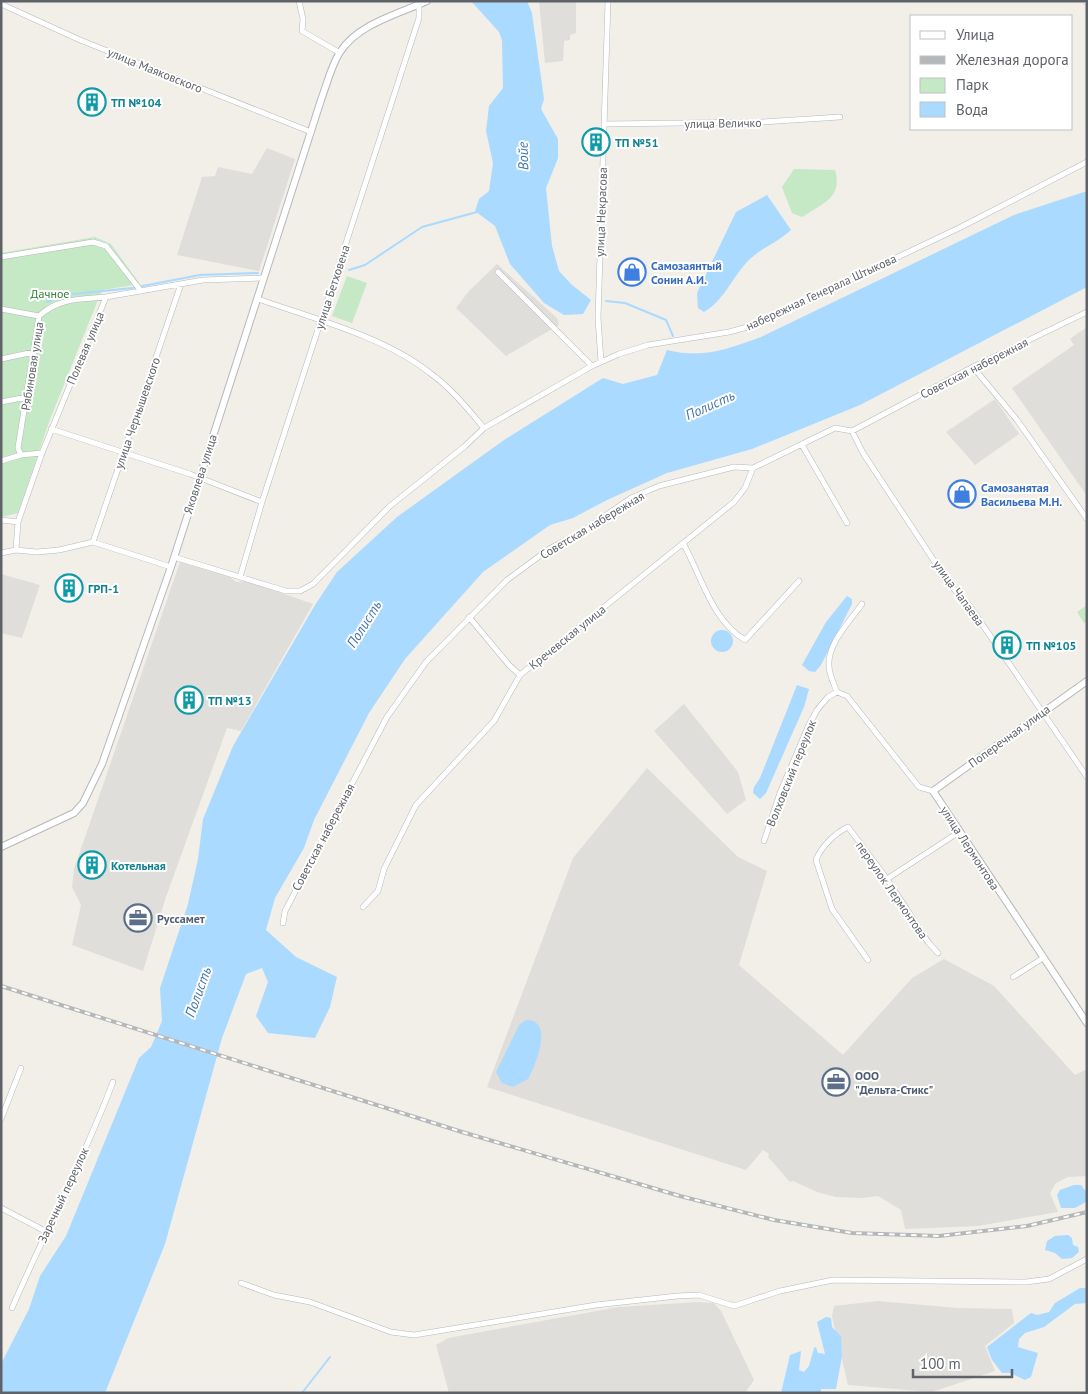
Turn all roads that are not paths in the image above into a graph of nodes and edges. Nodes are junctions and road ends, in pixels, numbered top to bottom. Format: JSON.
{"nodes":[{"id":1,"x":299,"y":1,"type":"edge"},
{"id":2,"x":427,"y":1,"type":"edge"},
{"id":3,"x":608,"y":1,"type":"edge"},
{"id":4,"x":1,"y":4,"type":"edge"},
{"id":5,"x":420,"y":4,"type":"junction"},
{"id":6,"x":340,"y":53,"type":"junction"},
{"id":7,"x":840,"y":117,"type":"dead end"},
{"id":8,"x":605,"y":124,"type":"junction"},
{"id":9,"x":311,"y":132,"type":"junction"},
{"id":10,"x":1087,"y":162,"type":"edge"},
{"id":11,"x":1,"y":257,"type":"edge"},
{"id":12,"x":498,"y":272,"type":"dead end"},
{"id":13,"x":264,"y":278,"type":"junction"},
{"id":14,"x":180,"y":284,"type":"junction"},
{"id":15,"x":141,"y":291,"type":"junction"},
{"id":16,"x":106,"y":297,"type":"junction"},
{"id":17,"x":258,"y":298,"type":"junction"},
{"id":18,"x":1,"y":309,"type":"edge"},
{"id":19,"x":1087,"y":312,"type":"edge"},
{"id":20,"x":39,"y":316,"type":"junction"},
{"id":21,"x":321,"y":321,"type":"junction"},
{"id":22,"x":34,"y":352,"type":"junction"},
{"id":23,"x":1,"y":359,"type":"edge"},
{"id":24,"x":600,"y":362,"type":"junction"},
{"id":25,"x":592,"y":366,"type":"junction"},
{"id":26,"x":973,"y":367,"type":"junction"},
{"id":27,"x":27,"y":397,"type":"junction"},
{"id":28,"x":1,"y":402,"type":"edge"},
{"id":29,"x":484,"y":428,"type":"junction"},
{"id":30,"x":50,"y":429,"type":"junction"},
{"id":31,"x":852,"y":431,"type":"junction"},
{"id":32,"x":802,"y":445,"type":"junction"},
{"id":33,"x":42,"y":453,"type":"junction"},
{"id":34,"x":124,"y":453,"type":"junction"},
{"id":35,"x":21,"y":455,"type":"junction"},
{"id":36,"x":1,"y":461,"type":"edge"},
{"id":37,"x":753,"y":468,"type":"junction"},
{"id":38,"x":199,"y":478,"type":"junction"},
{"id":39,"x":262,"y":502,"type":"junction"},
{"id":40,"x":1087,"y":519,"type":"edge"},
{"id":41,"x":1,"y":520,"type":"edge"},
{"id":42,"x":18,"y":522,"type":"junction"},
{"id":43,"x":847,"y":523,"type":"dead end"},
{"id":44,"x":93,"y":542,"type":"junction"},
{"id":45,"x":683,"y":544,"type":"junction"},
{"id":46,"x":16,"y":550,"type":"junction"},
{"id":47,"x":1,"y":553,"type":"edge"},
{"id":48,"x":174,"y":557,"type":"junction"},
{"id":49,"x":171,"y":566,"type":"junction"},
{"id":50,"x":240,"y":577,"type":"junction"},
{"id":51,"x":799,"y":581,"type":"dead end"},
{"id":52,"x":862,"y":604,"type":"dead end"},
{"id":53,"x":469,"y":617,"type":"junction"},
{"id":54,"x":520,"y":675,"type":"junction"},
{"id":55,"x":1087,"y":682,"type":"edge"},
{"id":56,"x":837,"y":692,"type":"junction"},
{"id":57,"x":1042,"y":712,"type":"junction"},
{"id":58,"x":1087,"y":777,"type":"edge"},
{"id":59,"x":932,"y":791,"type":"junction"},
{"id":60,"x":959,"y":832,"type":"junction"},
{"id":61,"x":764,"y":841,"type":"dead end"},
{"id":62,"x":1,"y":847,"type":"edge"},
{"id":63,"x":887,"y":879,"type":"junction"},
{"id":64,"x":363,"y":907,"type":"dead end"},
{"id":65,"x":283,"y":923,"type":"dead end"},
{"id":66,"x":938,"y":953,"type":"dead end"},
{"id":67,"x":1043,"y":958,"type":"junction"},
{"id":68,"x":868,"y":960,"type":"dead end"},
{"id":69,"x":1013,"y":977,"type":"dead end"},
{"id":70,"x":1087,"y":1023,"type":"edge"},
{"id":71,"x":21,"y":1068,"type":"dead end"},
{"id":72,"x":113,"y":1082,"type":"dead end"},
{"id":73,"x":1,"y":1119,"type":"edge"},
{"id":74,"x":1,"y":1208,"type":"edge"},
{"id":75,"x":45,"y":1231,"type":"junction"},
{"id":76,"x":1087,"y":1259,"type":"edge"},
{"id":77,"x":240,"y":1283,"type":"dead end"},
{"id":78,"x":12,"y":1308,"type":"dead end"}],
"edges":[{"from":1,"to":6,"type":"street"},
{"from":2,"to":5,"type":"street"},
{"from":3,"to":8,"type":"street","name":"улица Некрасова"},
{"from":4,"to":9,"type":"street","name":"улица Маяковского"},
{"from":5,"to":6,"type":"street","name":"Яковлева улица"},
{"from":5,"to":21,"type":"street","name":"улица Бетховена"},
{"from":6,"to":9,"type":"street","name":"Яковлева улица"},
{"from":7,"to":8,"type":"street","name":"улица Величко"},
{"from":8,"to":24,"type":"street","name":"улица Некрасова"},
{"from":9,"to":13,"type":"street","name":"Яковлева улица"},
{"from":10,"to":24,"type":"street","name":"набережная Генерала Штыкова"},
{"from":11,"to":15,"type":"street"},
{"from":12,"to":25,"type":"street"},
{"from":13,"to":14,"type":"street","name":"Полевая улица"},
{"from":13,"to":17,"type":"street","name":"Яковлева улица"},
{"from":14,"to":15,"type":"street","name":"Полевая улица"},
{"from":14,"to":34,"type":"street","name":"улица Чернышевского"},
{"from":15,"to":16,"type":"street","name":"Полевая улица"},
{"from":16,"to":20,"type":"street","name":"Рябиновая улица"},
{"from":16,"to":30,"type":"street","name":"Полевая улица"},
{"from":17,"to":21,"type":"street"},
{"from":17,"to":38,"type":"street","name":"Яковлева улица"},
{"from":18,"to":20,"type":"street"},
{"from":19,"to":26,"type":"street","name":"Советская набережная"},
{"from":20,"to":22,"type":"street","name":"Рябиновая улица"},
{"from":21,"to":29,"type":"street"},
{"from":21,"to":39,"type":"street","name":"улица Бетховена"},
{"from":22,"to":23,"type":"street"},
{"from":22,"to":27,"type":"street","name":"Рябиновая улица"},
{"from":24,"to":25,"type":"street","name":"набережная Генерала Штыкова"},
{"from":25,"to":29,"type":"street","name":"набережная Генерала Штыкова"},
{"from":26,"to":31,"type":"street","name":"Советская набережная"},
{"from":26,"to":40,"type":"street"},
{"from":27,"to":28,"type":"street"},
{"from":27,"to":35,"type":"street","name":"Рябиновая улица"},
{"from":29,"to":50,"type":"street","name":"набережная Генерала Штыкова"},
{"from":30,"to":33,"type":"street","name":"Полевая улица"},
{"from":30,"to":34,"type":"street"},
{"from":31,"to":32,"type":"street","name":"Советская набережная"},
{"from":31,"to":57,"type":"street","name":"улица Чапаева"},
{"from":32,"to":37,"type":"street","name":"Советская набережная"},
{"from":32,"to":43,"type":"street"},
{"from":33,"to":35,"type":"street"},
{"from":33,"to":42,"type":"street","name":"Полевая улица"},
{"from":34,"to":38,"type":"street"},
{"from":34,"to":44,"type":"street","name":"улица Чернышевского"},
{"from":35,"to":36,"type":"street"},
{"from":37,"to":45,"type":"street","name":"Кречевская улица"},
{"from":37,"to":53,"type":"street","name":"Советская набережная"},
{"from":38,"to":39,"type":"street"},
{"from":38,"to":48,"type":"street","name":"Яковлева улица"},
{"from":39,"to":50,"type":"street","name":"улица Бетховена"},
{"from":41,"to":42,"type":"street"},
{"from":42,"to":46,"type":"street","name":"Полевая улица"},
{"from":44,"to":46,"type":"street"},
{"from":44,"to":49,"type":"street"},
{"from":45,"to":51,"type":"street"},
{"from":45,"to":54,"type":"street","name":"Кречевская улица"},
{"from":46,"to":47,"type":"street"},
{"from":48,"to":49,"type":"street","name":"Яковлева улица"},
{"from":48,"to":50,"type":"street","name":"набережная Генерала Штыкова"},
{"from":49,"to":62,"type":"street","name":"Яковлева улица"},
{"from":52,"to":56,"type":"street"},
{"from":53,"to":54,"type":"street"},
{"from":53,"to":65,"type":"street","name":"Советская набережная"},
{"from":54,"to":64,"type":"street","name":"Кречевская улица"},
{"from":55,"to":57,"type":"street","name":"Поперечная улица"},
{"from":56,"to":59,"type":"street","name":"улица Лермонтова"},
{"from":56,"to":61,"type":"street","name":"Волховский переулок"},
{"from":57,"to":58,"type":"street","name":"улица Чапаева"},
{"from":57,"to":59,"type":"street","name":"Поперечная улица"},
{"from":59,"to":60,"type":"street","name":"улица Лермонтова"},
{"from":60,"to":63,"type":"street"},
{"from":60,"to":67,"type":"street","name":"улица Лермонтова"},
{"from":63,"to":66,"type":"street","name":"переулок Лермонтова"},
{"from":63,"to":68,"type":"street","name":"переулок Лермонтова"},
{"from":67,"to":69,"type":"street"},
{"from":67,"to":70,"type":"street","name":"улица Лермонтова"},
{"from":71,"to":73,"type":"street"},
{"from":72,"to":75,"type":"street","name":"Заречный переулок"},
{"from":74,"to":75,"type":"street"},
{"from":75,"to":78,"type":"street","name":"Заречный переулок"},
{"from":76,"to":77,"type":"street"}]}
